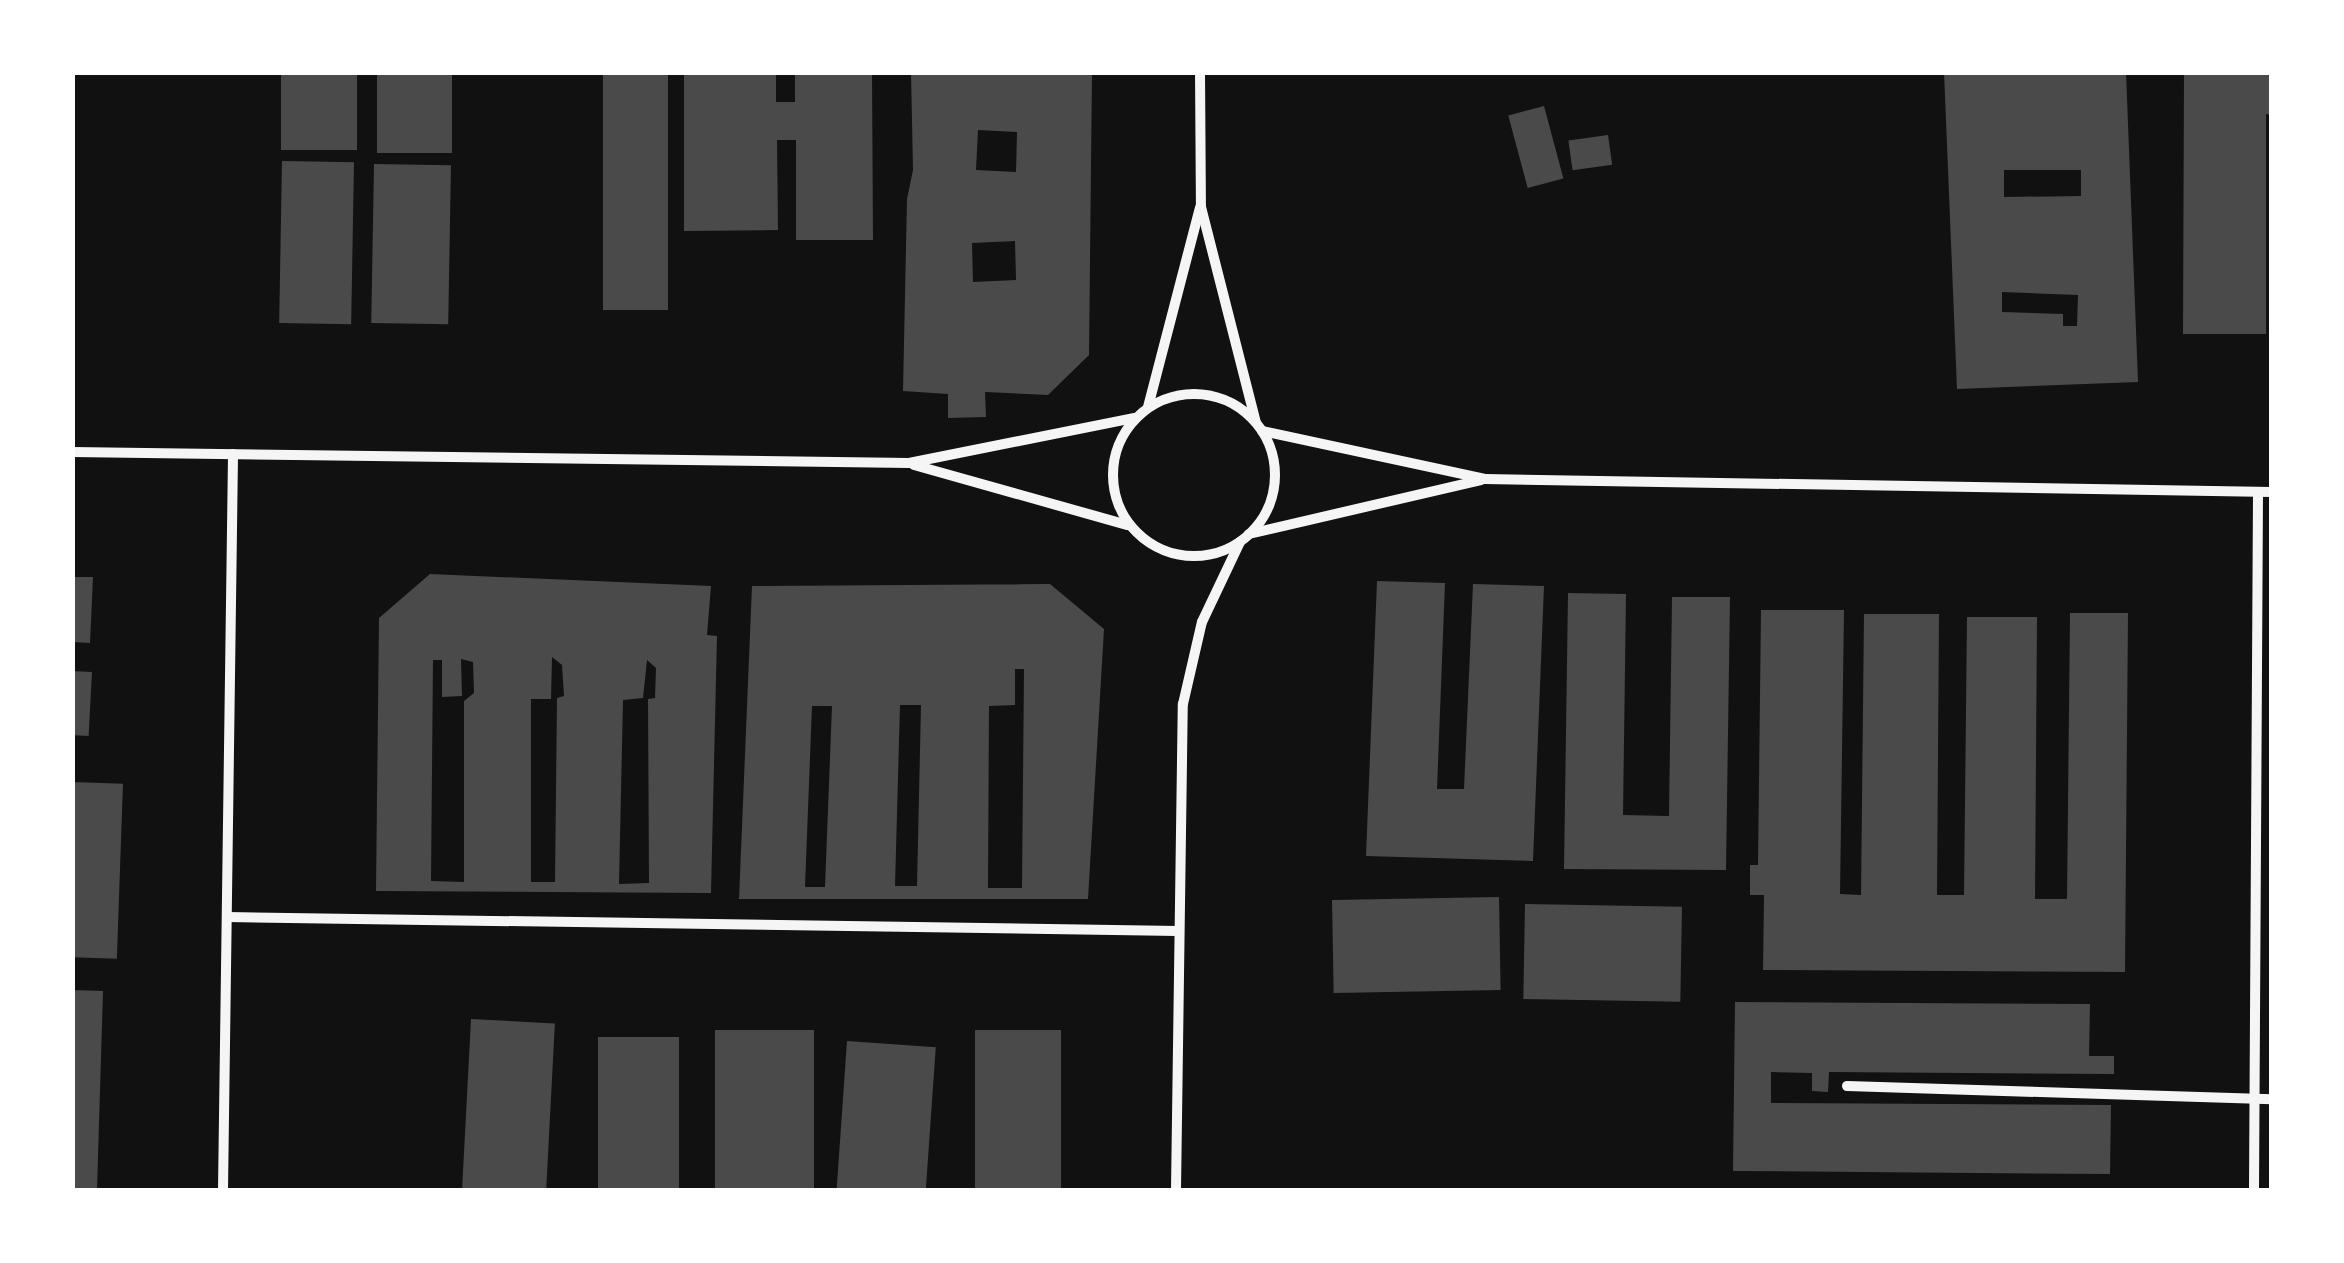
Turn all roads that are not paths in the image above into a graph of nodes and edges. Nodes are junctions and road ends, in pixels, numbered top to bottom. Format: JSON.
{"nodes":[{"id":1,"x":1200,"y":72,"type":"edge"},
{"id":2,"x":1200,"y":206,"type":"junction"},
{"id":3,"x":1148,"y":407,"type":"junction"},
{"id":4,"x":1135,"y":418,"type":"junction"},
{"id":5,"x":1260,"y":427,"type":"junction"},
{"id":6,"x":72,"y":452,"type":"edge"},
{"id":7,"x":233,"y":454,"type":"junction"},
{"id":8,"x":909,"y":463,"type":"junction"},
{"id":9,"x":1485,"y":479,"type":"junction"},
{"id":10,"x":2258,"y":492,"type":"junction"},
{"id":11,"x":2272,"y":492,"type":"edge"},
{"id":12,"x":1128,"y":525,"type":"junction"},
{"id":13,"x":1244,"y":538,"type":"junction"},
{"id":14,"x":227,"y":917,"type":"junction"},
{"id":15,"x":1178,"y":931,"type":"junction"},
{"id":16,"x":1847,"y":1086,"type":"dead end"},
{"id":17,"x":2256,"y":1098,"type":"junction"},
{"id":18,"x":2272,"y":1100,"type":"edge"},
{"id":19,"x":223,"y":1190,"type":"edge"},
{"id":20,"x":1176,"y":1190,"type":"edge"},
{"id":21,"x":2254,"y":1190,"type":"edge"}],
"edges":[{"from":1,"to":2,"type":"street"},
{"from":2,"to":3,"type":"street"},
{"from":2,"to":5,"type":"street"},
{"from":3,"to":4,"type":"street"},
{"from":3,"to":5,"type":"street"},
{"from":4,"to":8,"type":"street"},
{"from":4,"to":12,"type":"street"},
{"from":5,"to":9,"type":"street"},
{"from":5,"to":13,"type":"street"},
{"from":6,"to":7,"type":"street"},
{"from":7,"to":8,"type":"street"},
{"from":7,"to":14,"type":"street"},
{"from":8,"to":12,"type":"street"},
{"from":9,"to":10,"type":"street"},
{"from":9,"to":13,"type":"street"},
{"from":10,"to":11,"type":"street"},
{"from":10,"to":17,"type":"street"},
{"from":12,"to":13,"type":"street"},
{"from":13,"to":15,"type":"street"},
{"from":14,"to":15,"type":"street"},
{"from":14,"to":19,"type":"street"},
{"from":15,"to":20,"type":"street"},
{"from":16,"to":17,"type":"street"},
{"from":17,"to":18,"type":"street"},
{"from":17,"to":21,"type":"street"}]}
